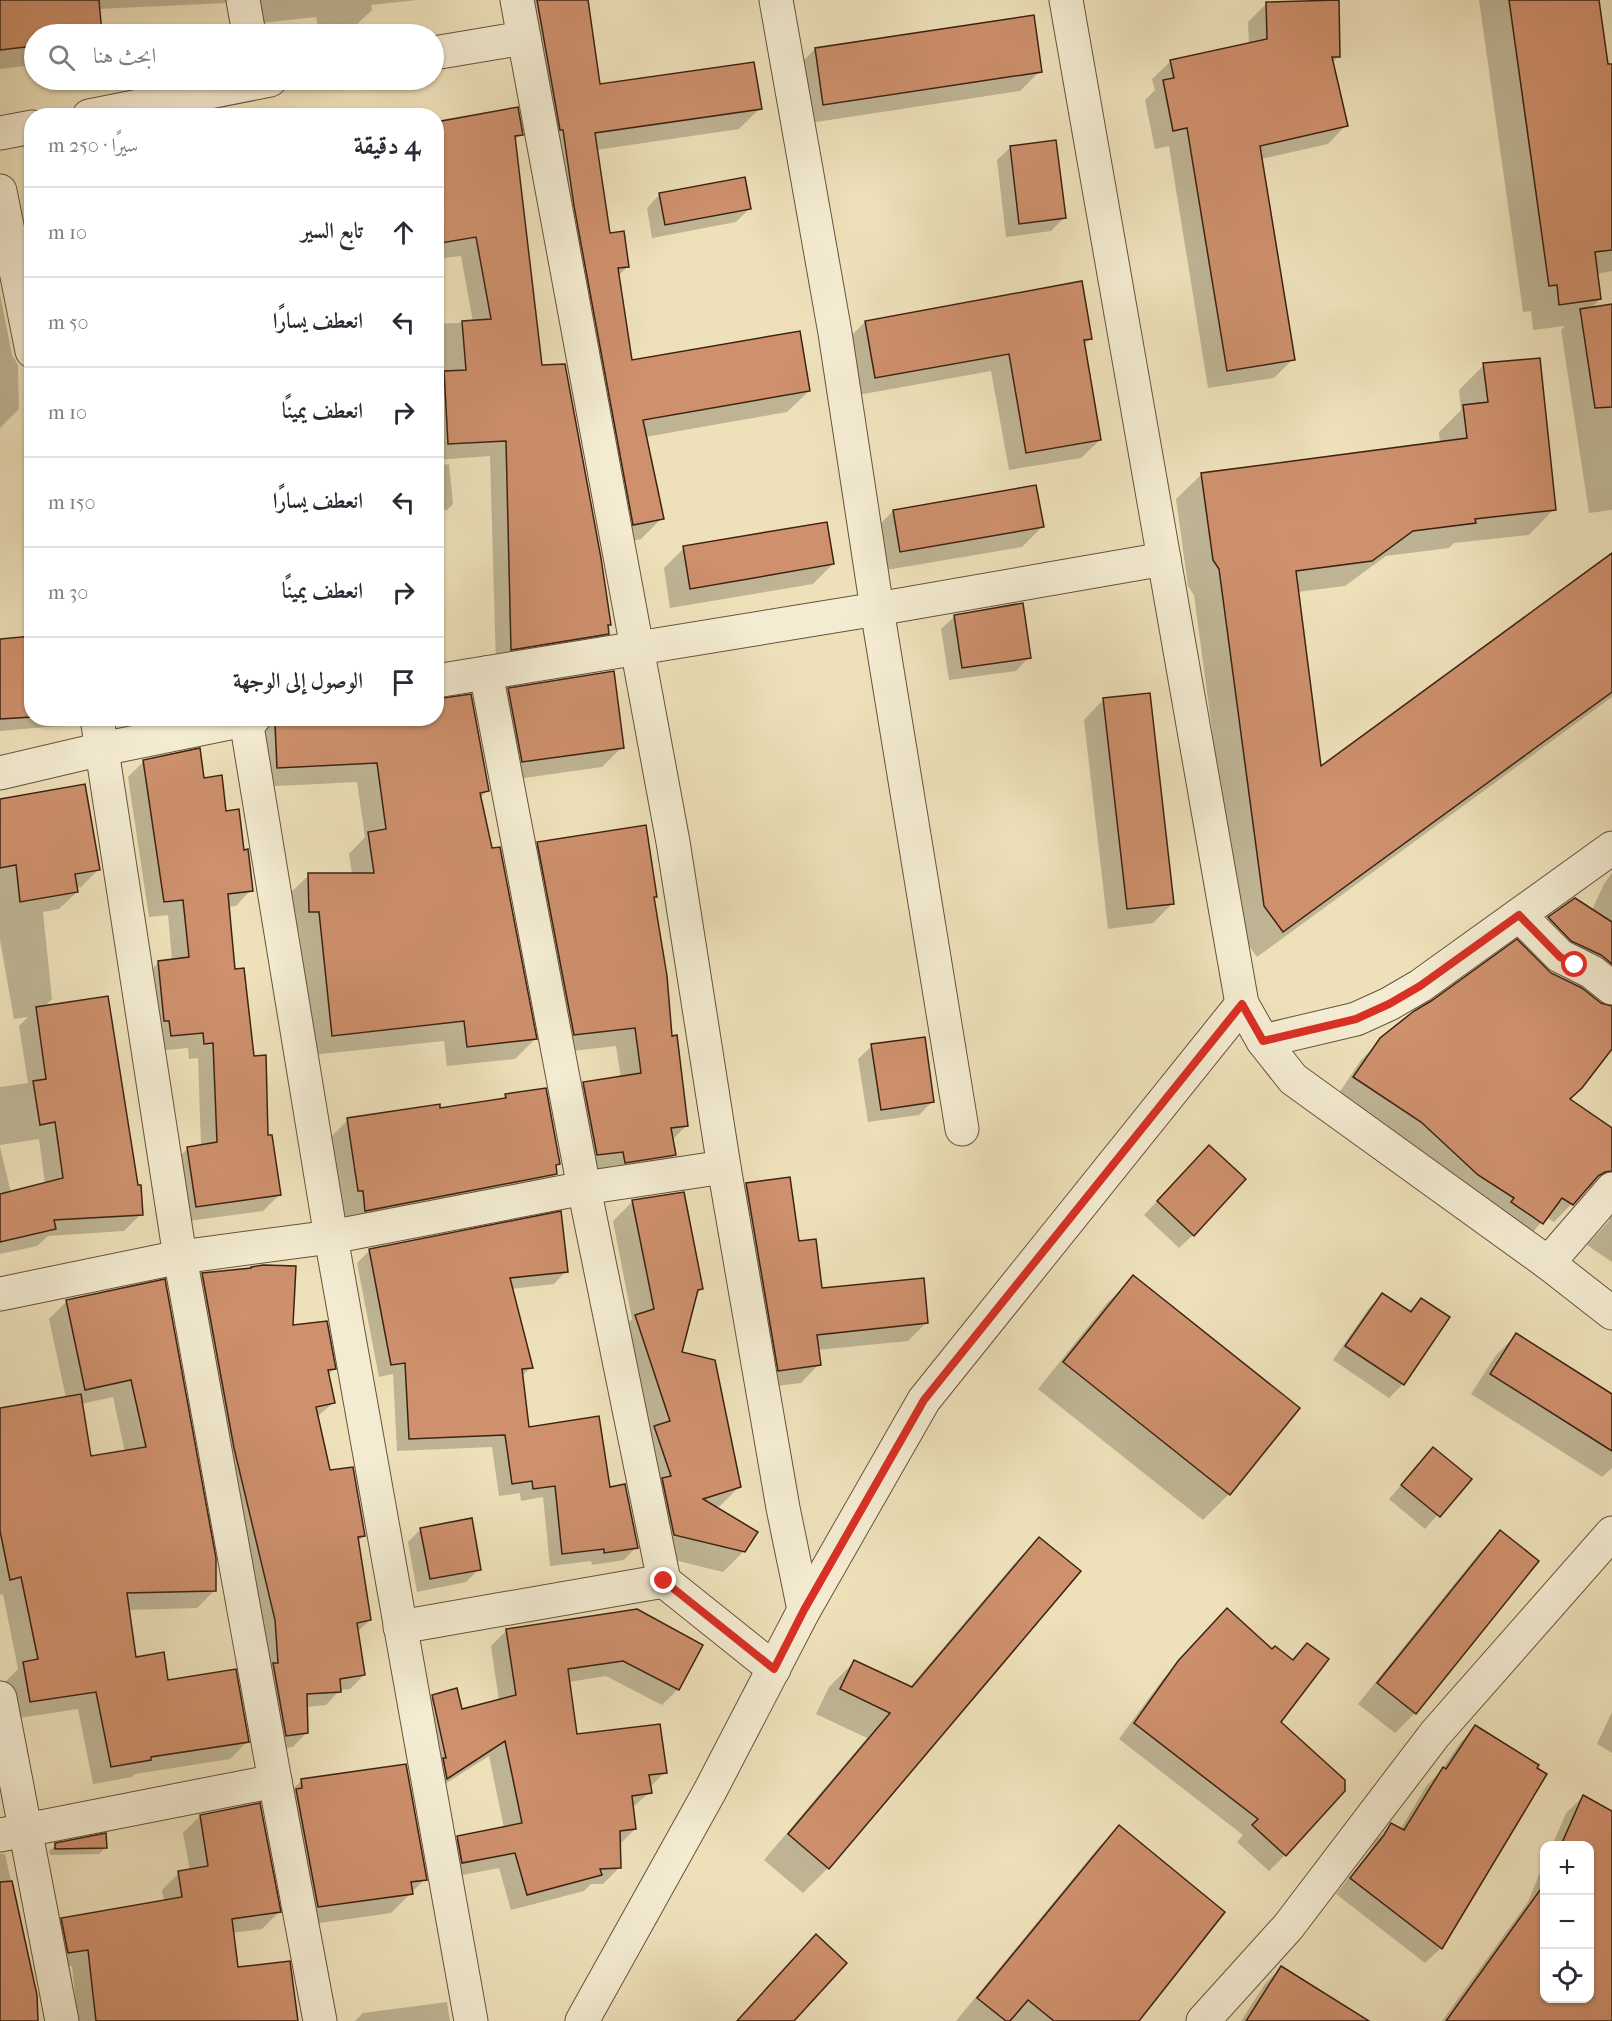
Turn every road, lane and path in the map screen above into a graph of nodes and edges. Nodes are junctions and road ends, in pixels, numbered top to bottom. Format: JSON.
{"nodes":[{"id":1,"x":243,"y":0,"type":"edge"},
{"id":2,"x":517,"y":0,"type":"edge"},
{"id":3,"x":776,"y":0,"type":"edge"},
{"id":4,"x":1066,"y":0,"type":"edge"},
{"id":5,"x":247,"y":24,"type":"edge"},
{"id":6,"x":524,"y":38,"type":"junction"},
{"id":7,"x":444,"y":51,"type":"edge"},
{"id":8,"x":214,"y":90,"type":"edge"},
{"id":9,"x":127,"y":108,"type":"edge"},
{"id":10,"x":24,"y":128,"type":"edge"},
{"id":11,"x":0,"y":133,"type":"edge"},
{"id":12,"x":0,"y":191,"type":"edge"},
{"id":13,"x":24,"y":311,"type":"edge"},
{"id":14,"x":1164,"y":559,"type":"junction"},
{"id":15,"x":877,"y":609,"type":"junction"},
{"id":16,"x":638,"y":647,"type":"junction"},
{"id":17,"x":486,"y":673,"type":"junction"},
{"id":18,"x":444,"y":680,"type":"edge"},
{"id":19,"x":180,"y":726,"type":"edge"},
{"id":20,"x":251,"y":726,"type":"edge"},
{"id":21,"x":100,"y":734,"type":"edge"},
{"id":22,"x":0,"y":772,"type":"edge"},
{"id":23,"x":1612,"y":848,"type":"edge"},
{"id":24,"x":1519,"y":915,"type":"junction"},
{"id":25,"x":1612,"y":988,"type":"edge"},
{"id":26,"x":1242,"y":1004,"type":"junction"},
{"id":27,"x":1263,"y":1041,"type":"junction"},
{"id":28,"x":962,"y":1129,"type":"dead end"},
{"id":29,"x":724,"y":1167,"type":"junction"},
{"id":30,"x":584,"y":1188,"type":"junction"},
{"id":31,"x":1612,"y":1189,"type":"edge"},
{"id":32,"x":331,"y":1237,"type":"junction"},
{"id":33,"x":180,"y":1257,"type":"junction"},
{"id":34,"x":1548,"y":1263,"type":"junction"},
{"id":35,"x":0,"y":1294,"type":"edge"},
{"id":36,"x":1612,"y":1312,"type":"edge"},
{"id":37,"x":1612,"y":1533,"type":"edge"},
{"id":38,"x":664,"y":1581,"type":"junction"},
{"id":39,"x":804,"y":1610,"type":"junction"},
{"id":40,"x":400,"y":1628,"type":"junction"},
{"id":41,"x":774,"y":1669,"type":"junction"},
{"id":42,"x":0,"y":1698,"type":"edge"},
{"id":43,"x":275,"y":1781,"type":"junction"},
{"id":44,"x":12,"y":1833,"type":"edge"},
{"id":45,"x":62,"y":2021,"type":"edge"},
{"id":46,"x":321,"y":2021,"type":"edge"},
{"id":47,"x":471,"y":2021,"type":"edge"},
{"id":48,"x":582,"y":2021,"type":"edge"},
{"id":49,"x":1203,"y":2021,"type":"edge"}],
"edges":[{"from":1,"to":5,"type":"street"},
{"from":2,"to":6,"type":"street"},
{"from":3,"to":15,"type":"street"},
{"from":4,"to":14,"type":"street"},
{"from":6,"to":7,"type":"street"},
{"from":6,"to":16,"type":"street"},
{"from":8,"to":9,"type":"street"},
{"from":10,"to":11,"type":"street"},
{"from":12,"to":13,"type":"street"},
{"from":14,"to":15,"type":"street"},
{"from":14,"to":26,"type":"street"},
{"from":15,"to":16,"type":"street"},
{"from":15,"to":28,"type":"street"},
{"from":16,"to":17,"type":"street"},
{"from":16,"to":29,"type":"street"},
{"from":17,"to":18,"type":"street"},
{"from":17,"to":30,"type":"street"},
{"from":19,"to":21,"type":"street"},
{"from":20,"to":32,"type":"street"},
{"from":21,"to":22,"type":"street"},
{"from":21,"to":33,"type":"street"},
{"from":23,"to":24,"type":"street"},
{"from":24,"to":25,"type":"street"},
{"from":24,"to":27,"type":"street"},
{"from":26,"to":27,"type":"street"},
{"from":26,"to":39,"type":"street"},
{"from":27,"to":34,"type":"street"},
{"from":29,"to":30,"type":"street"},
{"from":29,"to":39,"type":"street"},
{"from":30,"to":32,"type":"street"},
{"from":30,"to":38,"type":"street"},
{"from":31,"to":34,"type":"street"},
{"from":32,"to":33,"type":"street"},
{"from":32,"to":40,"type":"street"},
{"from":33,"to":35,"type":"street"},
{"from":33,"to":43,"type":"street"},
{"from":34,"to":36,"type":"street"},
{"from":37,"to":49,"type":"street"},
{"from":38,"to":40,"type":"street"},
{"from":38,"to":41,"type":"street"},
{"from":39,"to":41,"type":"street"},
{"from":40,"to":47,"type":"street"},
{"from":41,"to":48,"type":"street"},
{"from":42,"to":44,"type":"street"},
{"from":43,"to":44,"type":"street"},
{"from":43,"to":46,"type":"street"},
{"from":44,"to":45,"type":"street"}]}
